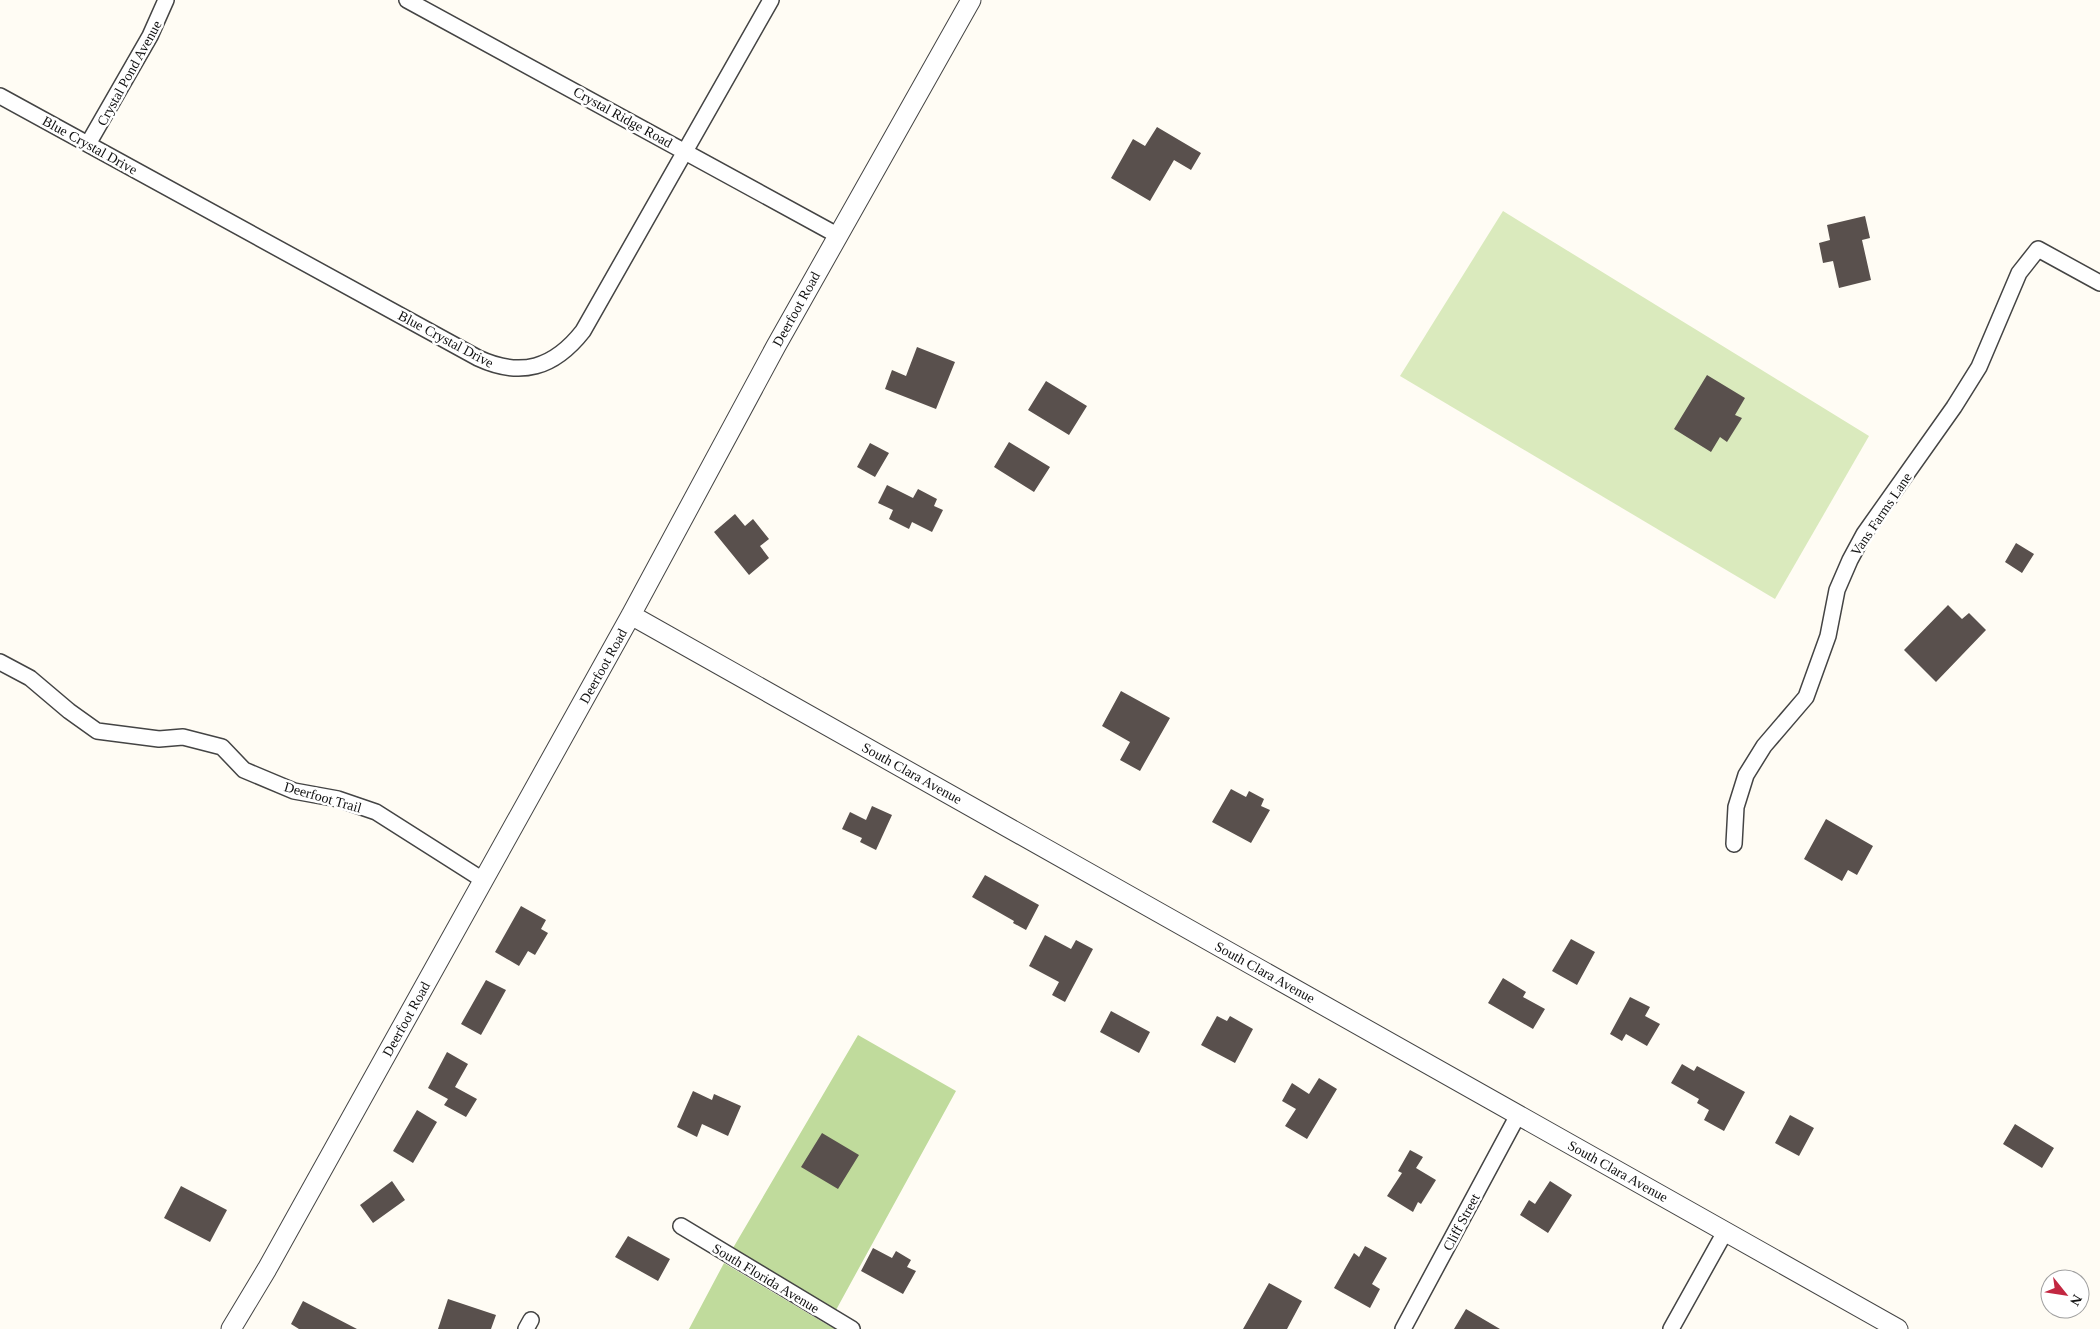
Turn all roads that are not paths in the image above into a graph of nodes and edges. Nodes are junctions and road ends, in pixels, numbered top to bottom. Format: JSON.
{"nodes":[{"id":1,"x":166,"y":0,"type":"edge"},
{"id":2,"x":407,"y":0,"type":"edge"},
{"id":3,"x":771,"y":0,"type":"edge"},
{"id":4,"x":971,"y":0,"type":"edge"},
{"id":5,"x":0,"y":96,"type":"edge"},
{"id":6,"x":88,"y":144,"type":"junction"},
{"id":7,"x":685,"y":151,"type":"junction"},
{"id":8,"x":838,"y":235,"type":"junction"},
{"id":9,"x":2100,"y":282,"type":"edge"},
{"id":10,"x":632,"y":615,"type":"junction"},
{"id":11,"x":0,"y":662,"type":"edge"},
{"id":12,"x":1734,"y":844,"type":"dead end"},
{"id":13,"x":483,"y":880,"type":"junction"},
{"id":14,"x":1518,"y":1115,"type":"junction"},
{"id":15,"x":681,"y":1226,"type":"dead end"},
{"id":16,"x":1725,"y":1232,"type":"junction"},
{"id":17,"x":231,"y":1329,"type":"edge"},
{"id":18,"x":852,"y":1329,"type":"edge"},
{"id":19,"x":1403,"y":1329,"type":"edge"},
{"id":20,"x":1671,"y":1329,"type":"edge"},
{"id":21,"x":1898,"y":1329,"type":"edge"}],
"edges":[{"from":1,"to":6,"type":"street","name":"Crystal Pond Avenue"},
{"from":2,"to":7,"type":"street","name":"Crystal Ridge Road"},
{"from":3,"to":7,"type":"street","name":"Blue Crystal Drive"},
{"from":4,"to":8,"type":"street","name":"Deerfoot Road"},
{"from":5,"to":6,"type":"street","name":"Blue Crystal Drive"},
{"from":6,"to":7,"type":"street","name":"Blue Crystal Drive"},
{"from":7,"to":8,"type":"street","name":"Crystal Ridge Road"},
{"from":8,"to":10,"type":"street","name":"Deerfoot Road"},
{"from":9,"to":12,"type":"street","name":"Vans Farms Lane"},
{"from":10,"to":13,"type":"street","name":"Deerfoot Road"},
{"from":10,"to":14,"type":"street","name":"South Clara Avenue"},
{"from":11,"to":13,"type":"street","name":"Deerfoot Trail"},
{"from":13,"to":17,"type":"street","name":"Deerfoot Road"},
{"from":14,"to":16,"type":"street","name":"South Clara Avenue"},
{"from":14,"to":19,"type":"street","name":"Cliff Street"},
{"from":15,"to":18,"type":"street","name":"South Florida Avenue"},
{"from":16,"to":20,"type":"street"},
{"from":16,"to":21,"type":"street","name":"South Clara Avenue"}]}
